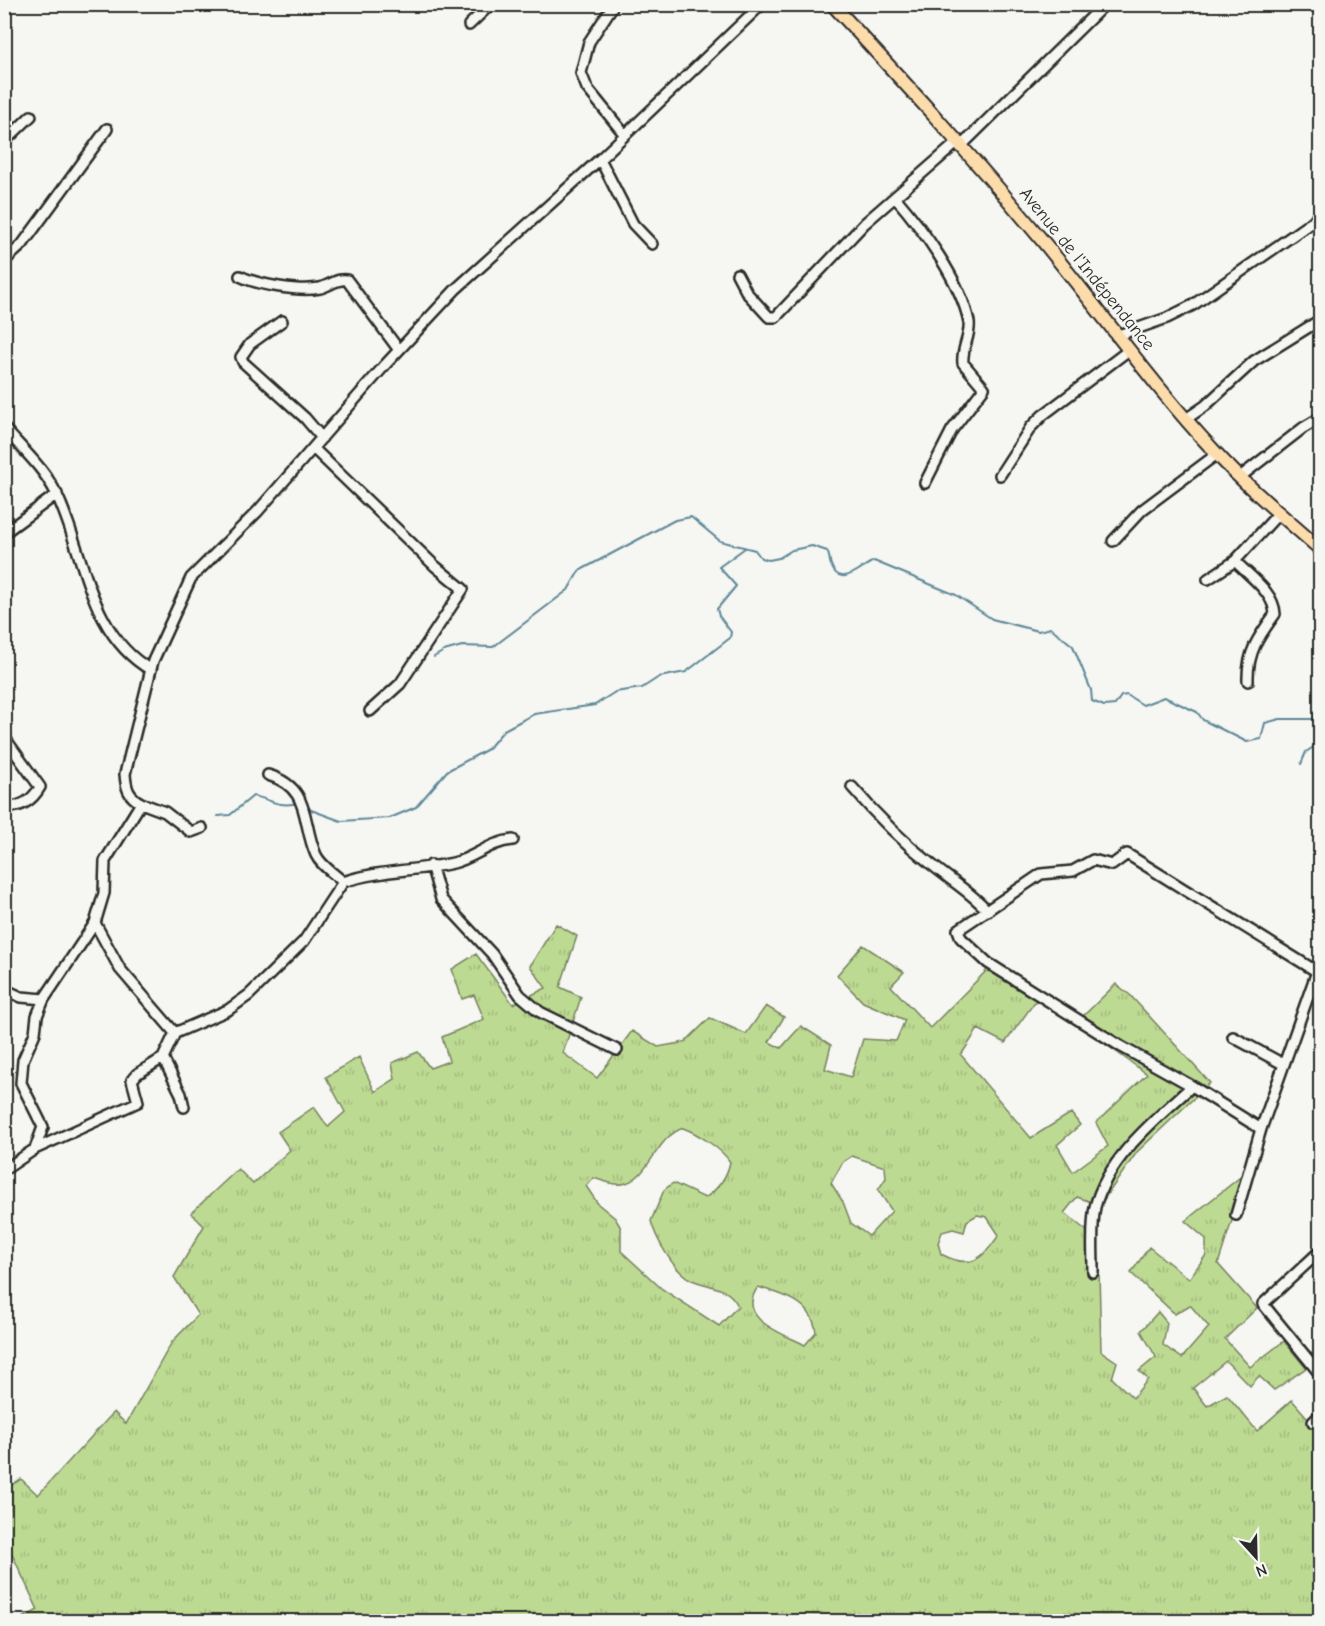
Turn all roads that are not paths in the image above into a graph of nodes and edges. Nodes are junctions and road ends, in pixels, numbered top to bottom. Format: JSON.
{"nodes":[{"id":1,"x":491,"y":4,"type":"edge"},
{"id":2,"x":614,"y":4,"type":"edge"},
{"id":3,"x":762,"y":4,"type":"edge"},
{"id":4,"x":832,"y":4,"type":"edge"},
{"id":5,"x":1105,"y":4,"type":"edge"},
{"id":6,"x":469,"y":25,"type":"dead end"},
{"id":7,"x":31,"y":116,"type":"dead end"},
{"id":8,"x":107,"y":129,"type":"dead end"},
{"id":9,"x":625,"y":135,"type":"junction"},
{"id":10,"x":4,"y":142,"type":"edge"},
{"id":11,"x":960,"y":143,"type":"junction"},
{"id":12,"x":600,"y":159,"type":"junction"},
{"id":13,"x":895,"y":197,"type":"junction"},
{"id":14,"x":1320,"y":214,"type":"edge"},
{"id":15,"x":652,"y":244,"type":"dead end"},
{"id":16,"x":4,"y":261,"type":"edge"},
{"id":17,"x":737,"y":274,"type":"dead end"},
{"id":18,"x":240,"y":276,"type":"dead end"},
{"id":19,"x":1320,"y":320,"type":"edge"},
{"id":20,"x":282,"y":321,"type":"dead end"},
{"id":21,"x":1116,"y":336,"type":"junction"},
{"id":22,"x":399,"y":350,"type":"junction"},
{"id":23,"x":1129,"y":350,"type":"junction"},
{"id":24,"x":1320,"y":418,"type":"edge"},
{"id":25,"x":1186,"y":419,"type":"junction"},
{"id":26,"x":4,"y":428,"type":"edge"},
{"id":27,"x":322,"y":438,"type":"junction"},
{"id":28,"x":314,"y":448,"type":"junction"},
{"id":29,"x":1217,"y":454,"type":"junction"},
{"id":30,"x":1000,"y":475,"type":"dead end"},
{"id":31,"x":1240,"y":477,"type":"junction"},
{"id":32,"x":925,"y":483,"type":"dead end"},
{"id":33,"x":57,"y":494,"type":"junction"},
{"id":34,"x":1279,"y":513,"type":"junction"},
{"id":35,"x":4,"y":533,"type":"edge"},
{"id":36,"x":1113,"y":541,"type":"dead end"},
{"id":37,"x":1320,"y":549,"type":"edge"},
{"id":38,"x":1235,"y":561,"type":"junction"},
{"id":39,"x":1208,"y":579,"type":"dead end"},
{"id":40,"x":151,"y":670,"type":"junction"},
{"id":41,"x":1248,"y":681,"type":"dead end"},
{"id":42,"x":370,"y":711,"type":"dead end"},
{"id":43,"x":4,"y":737,"type":"edge"},
{"id":44,"x":268,"y":775,"type":"dead end"},
{"id":45,"x":852,"y":787,"type":"dead end"},
{"id":46,"x":141,"y":803,"type":"junction"},
{"id":47,"x":4,"y":807,"type":"edge"},
{"id":48,"x":202,"y":828,"type":"dead end"},
{"id":49,"x":513,"y":840,"type":"dead end"},
{"id":50,"x":431,"y":865,"type":"junction"},
{"id":51,"x":343,"y":882,"type":"junction"},
{"id":52,"x":988,"y":911,"type":"junction"},
{"id":53,"x":95,"y":923,"type":"junction"},
{"id":54,"x":1318,"y":967,"type":"edge"},
{"id":55,"x":6,"y":990,"type":"edge"},
{"id":56,"x":44,"y":999,"type":"junction"},
{"id":57,"x":175,"y":1033,"type":"junction"},
{"id":58,"x":1233,"y":1037,"type":"dead end"},
{"id":59,"x":617,"y":1050,"type":"dead end"},
{"id":60,"x":163,"y":1058,"type":"junction"},
{"id":61,"x":1283,"y":1064,"type":"junction"},
{"id":62,"x":1192,"y":1086,"type":"junction"},
{"id":63,"x":184,"y":1107,"type":"dead end"},
{"id":64,"x":1261,"y":1129,"type":"junction"},
{"id":65,"x":35,"y":1149,"type":"junction"},
{"id":66,"x":4,"y":1170,"type":"edge"},
{"id":67,"x":1236,"y":1215,"type":"dead end"},
{"id":68,"x":1319,"y":1255,"type":"edge"},
{"id":69,"x":1093,"y":1272,"type":"dead end"},
{"id":70,"x":1320,"y":1374,"type":"edge"}],
"edges":[{"from":1,"to":6,"type":"street"},
{"from":2,"to":9,"type":"street"},
{"from":3,"to":9,"type":"street"},
{"from":4,"to":11,"type":"main road","name":"Avenue de l'Indépendance"},
{"from":5,"to":11,"type":"street"},
{"from":7,"to":10,"type":"street"},
{"from":8,"to":16,"type":"street"},
{"from":9,"to":12,"type":"street"},
{"from":11,"to":13,"type":"street"},
{"from":11,"to":21,"type":"main road","name":"Avenue de l'Indépendance"},
{"from":12,"to":15,"type":"street"},
{"from":12,"to":22,"type":"street"},
{"from":13,"to":17,"type":"street"},
{"from":13,"to":32,"type":"street"},
{"from":14,"to":21,"type":"street"},
{"from":18,"to":22,"type":"street"},
{"from":19,"to":25,"type":"street"},
{"from":20,"to":27,"type":"street"},
{"from":21,"to":23,"type":"main road","name":"Avenue de l'Indépendance"},
{"from":22,"to":27,"type":"street"},
{"from":23,"to":25,"type":"main road","name":"Avenue de l'Indépendance"},
{"from":23,"to":30,"type":"street"},
{"from":24,"to":31,"type":"street"},
{"from":25,"to":29,"type":"main road","name":"Avenue de l'Indépendance"},
{"from":26,"to":33,"type":"street"},
{"from":27,"to":28,"type":"street"},
{"from":28,"to":40,"type":"street"},
{"from":28,"to":42,"type":"street"},
{"from":29,"to":31,"type":"main road","name":"Avenue de l'Indépendance"},
{"from":29,"to":36,"type":"street"},
{"from":31,"to":34,"type":"main road","name":"Avenue de l'Indépendance"},
{"from":33,"to":35,"type":"street"},
{"from":33,"to":40,"type":"street"},
{"from":34,"to":37,"type":"main road","name":"Avenue de l'Indépendance"},
{"from":34,"to":38,"type":"street"},
{"from":38,"to":39,"type":"street"},
{"from":38,"to":41,"type":"street"},
{"from":40,"to":46,"type":"street"},
{"from":43,"to":47,"type":"street"},
{"from":44,"to":51,"type":"street"},
{"from":45,"to":52,"type":"street"},
{"from":46,"to":48,"type":"street"},
{"from":46,"to":53,"type":"street"},
{"from":49,"to":50,"type":"street"},
{"from":50,"to":51,"type":"street"},
{"from":50,"to":59,"type":"street"},
{"from":51,"to":57,"type":"street"},
{"from":52,"to":54,"type":"street"},
{"from":52,"to":62,"type":"street"},
{"from":53,"to":56,"type":"street"},
{"from":53,"to":57,"type":"street"},
{"from":54,"to":61,"type":"street"},
{"from":55,"to":56,"type":"street"},
{"from":56,"to":65,"type":"street"},
{"from":57,"to":60,"type":"street"},
{"from":58,"to":61,"type":"street"},
{"from":60,"to":63,"type":"street"},
{"from":60,"to":65,"type":"street"},
{"from":61,"to":64,"type":"street"},
{"from":62,"to":64,"type":"street"},
{"from":62,"to":69,"type":"street"},
{"from":64,"to":67,"type":"street"},
{"from":65,"to":66,"type":"street"},
{"from":68,"to":70,"type":"street"}]}
